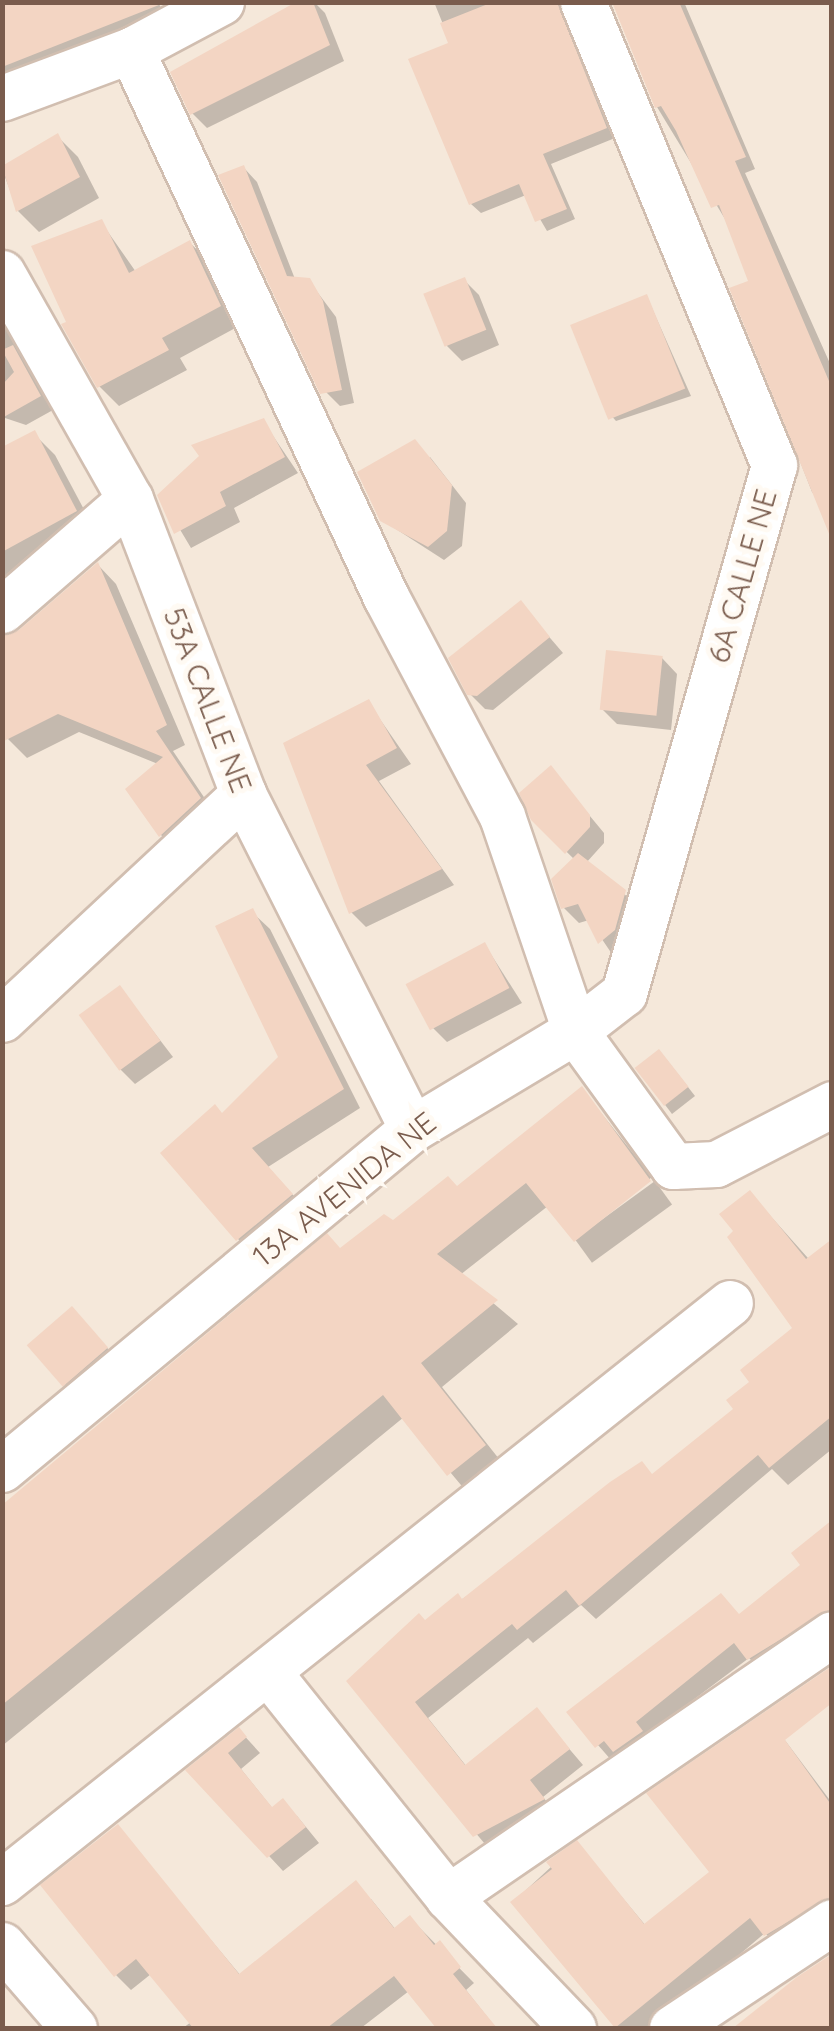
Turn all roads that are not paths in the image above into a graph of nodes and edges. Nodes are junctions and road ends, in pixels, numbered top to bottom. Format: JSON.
{"nodes":[{"id":1,"x":222,"y":2,"type":"edge"},
{"id":2,"x":583,"y":2,"type":"edge"},
{"id":3,"x":131,"y":50,"type":"junction"},
{"id":4,"x":2,"y":98,"type":"edge"},
{"id":5,"x":2,"y":273,"type":"edge"},
{"id":6,"x":130,"y":499,"type":"junction"},
{"id":7,"x":2,"y":610,"type":"edge"},
{"id":8,"x":243,"y":794,"type":"junction"},
{"id":9,"x":2,"y":1018,"type":"edge"},
{"id":10,"x":575,"y":1030,"type":"junction"},
{"id":11,"x":832,"y":1104,"type":"edge"},
{"id":12,"x":412,"y":1129,"type":"junction"},
{"id":13,"x":730,"y":1303,"type":"dead end"},
{"id":14,"x":2,"y":1468,"type":"edge"},
{"id":15,"x":832,"y":1634,"type":"edge"},
{"id":16,"x":268,"y":1672,"type":"junction"},
{"id":17,"x":2,"y":1882,"type":"edge"},
{"id":18,"x":448,"y":1897,"type":"junction"},
{"id":19,"x":832,"y":1922,"type":"edge"},
{"id":20,"x":2,"y":1946,"type":"edge"},
{"id":21,"x":74,"y":2028,"type":"edge"},
{"id":22,"x":573,"y":2028,"type":"edge"},
{"id":23,"x":672,"y":2028,"type":"edge"}],
"edges":[{"from":1,"to":3,"type":"street"},
{"from":2,"to":10,"type":"street","name":"6A CALLE NE"},
{"from":3,"to":4,"type":"street"},
{"from":3,"to":10,"type":"street"},
{"from":5,"to":6,"type":"street","name":"53A CALLE NE"},
{"from":6,"to":7,"type":"street"},
{"from":6,"to":8,"type":"street","name":"53A CALLE NE"},
{"from":8,"to":9,"type":"street"},
{"from":8,"to":12,"type":"street","name":"53A CALLE NE"},
{"from":10,"to":11,"type":"street"},
{"from":10,"to":12,"type":"street","name":"13A AVENIDA NE"},
{"from":12,"to":14,"type":"street","name":"13A AVENIDA NE"},
{"from":13,"to":16,"type":"street"},
{"from":15,"to":18,"type":"street"},
{"from":16,"to":17,"type":"street"},
{"from":16,"to":18,"type":"street"},
{"from":18,"to":22,"type":"street"},
{"from":19,"to":23,"type":"street"},
{"from":20,"to":21,"type":"street"}]}
